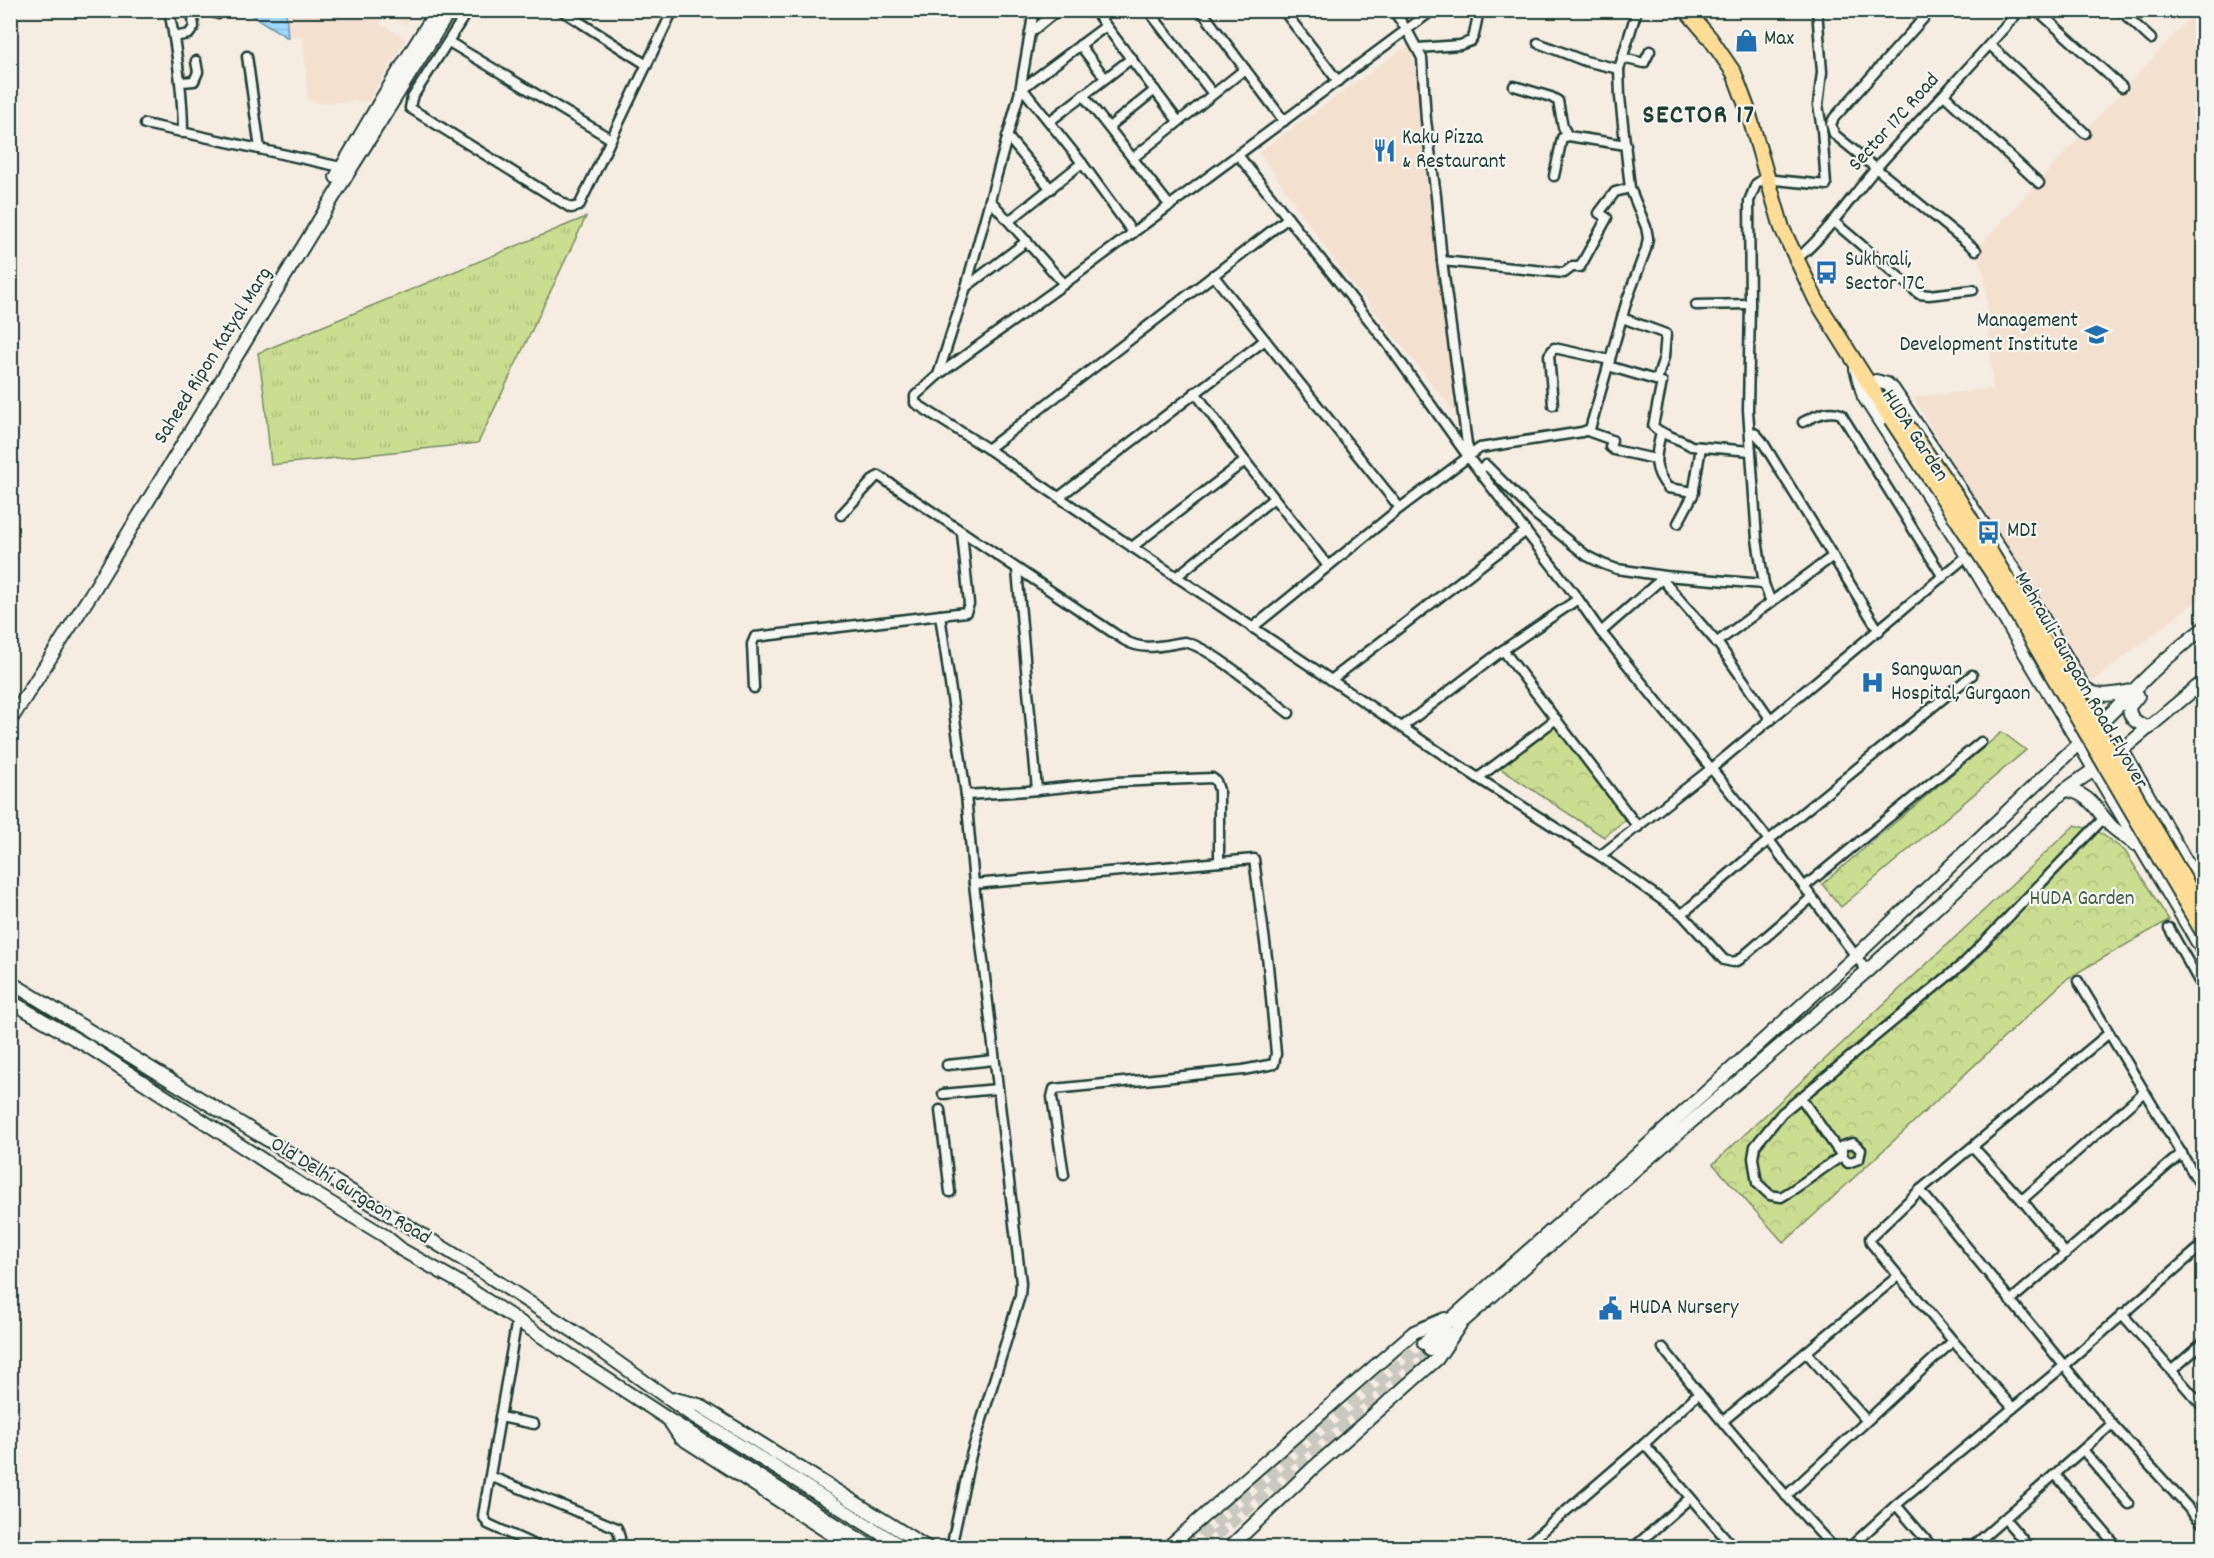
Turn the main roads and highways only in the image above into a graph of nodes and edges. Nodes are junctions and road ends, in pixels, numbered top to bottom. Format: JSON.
{"nodes":[{"id":1,"x":438,"y":10,"type":"edge"},
{"id":2,"x":450,"y":10,"type":"edge"},
{"id":3,"x":1696,"y":11,"type":"edge"},
{"id":4,"x":387,"y":100,"type":"junction"},
{"id":5,"x":1800,"y":257,"type":"junction"},
{"id":6,"x":1854,"y":362,"type":"junction"},
{"id":7,"x":228,"y":364,"type":"junction"},
{"id":8,"x":1876,"y":381,"type":"junction"},
{"id":9,"x":1895,"y":417,"type":"junction"},
{"id":10,"x":2204,"y":628,"type":"edge"},
{"id":11,"x":2175,"y":650,"type":"junction"},
{"id":12,"x":2078,"y":675,"type":"junction"},
{"id":13,"x":2204,"y":681,"type":"edge"},
{"id":14,"x":2133,"y":691,"type":"junction"},
{"id":15,"x":2050,"y":694,"type":"junction"},
{"id":16,"x":10,"y":707,"type":"edge"},
{"id":17,"x":10,"y":721,"type":"edge"},
{"id":18,"x":2149,"y":728,"type":"junction"},
{"id":19,"x":2079,"y":743,"type":"junction"},
{"id":20,"x":2122,"y":750,"type":"junction"},
{"id":21,"x":2095,"y":768,"type":"junction"},
{"id":22,"x":2065,"y":790,"type":"junction"},
{"id":23,"x":2149,"y":798,"type":"junction"},
{"id":24,"x":2121,"y":814,"type":"junction"},
{"id":25,"x":2141,"y":849,"type":"junction"},
{"id":26,"x":2204,"y":893,"type":"edge"},
{"id":27,"x":2204,"y":914,"type":"edge"},
{"id":28,"x":2204,"y":934,"type":"edge"},
{"id":29,"x":2204,"y":953,"type":"edge"},
{"id":30,"x":10,"y":982,"type":"edge"},
{"id":31,"x":10,"y":1000,"type":"edge"},
{"id":32,"x":1458,"y":1319,"type":"junction"},
{"id":33,"x":1427,"y":1347,"type":"tunnel mouth"},
{"id":34,"x":665,"y":1397,"type":"junction"},
{"id":35,"x":668,"y":1419,"type":"junction"},
{"id":36,"x":1167,"y":1546,"type":"edge"},
{"id":37,"x":853,"y":1548,"type":"edge"},
{"id":38,"x":873,"y":1548,"type":"edge"},
{"id":39,"x":904,"y":1548,"type":"edge"},
{"id":40,"x":928,"y":1548,"type":"edge"},
{"id":41,"x":1229,"y":1548,"type":"edge"}],
"edges":[{"from":1,"to":4,"type":"main road","name":"Saheed Ripon Katyal Marg"},
{"from":2,"to":4,"type":"main road","name":"Saheed Ripon Katyal Marg"},
{"from":3,"to":5,"type":"main road"},
{"from":4,"to":7,"type":"main road","name":"Saheed Ripon Katyal Marg"},
{"from":4,"to":7,"type":"main road","name":"Saheed Ripon Katyal Marg"},
{"from":5,"to":6,"type":"main road","name":"Mehrauli-Gurgaon Road Flyover"},
{"from":5,"to":8,"type":"main road","name":"Mehrauli-Gurgaon Road Flyover"},
{"from":6,"to":9,"type":"main road","name":"Mehrauli-Gurgaon Road Flyover"},
{"from":6,"to":15,"type":"main road","name":"HUDA Garden"},
{"from":7,"to":16,"type":"main road","name":"Saheed Ripon Katyal Marg"},
{"from":7,"to":17,"type":"main road","name":"Saheed Ripon Katyal Marg"},
{"from":8,"to":9,"type":"main road","name":"Mehrauli-Gurgaon Road Flyover"},
{"from":8,"to":12,"type":"main road"},
{"from":9,"to":27,"type":"main road","name":"Mehrauli-Gurgaon Road Flyover","bridge":true},
{"from":9,"to":28,"type":"main road","name":"Mehrauli-Gurgaon Road Flyover","bridge":true},
{"from":10,"to":11,"type":"main road"},
{"from":11,"to":14,"type":"main road"},
{"from":11,"to":18,"type":"main road"},
{"from":12,"to":14,"type":"main road"},
{"from":12,"to":15,"type":"main road"},
{"from":13,"to":18,"type":"main road"},
{"from":14,"to":19,"type":"main road"},
{"from":15,"to":19,"type":"main road","name":"HUDA Garden"},
{"from":18,"to":20,"type":"main road"},
{"from":19,"to":21,"type":"main road","name":"HUDA Garden"},
{"from":19,"to":32,"type":"main road"},
{"from":20,"to":21,"type":"main road"},
{"from":20,"to":23,"type":"main road"},
{"from":21,"to":22,"type":"main road"},
{"from":21,"to":24,"type":"main road","name":"HUDA Garden"},
{"from":22,"to":25,"type":"main road"},
{"from":22,"to":32,"type":"main road"},
{"from":23,"to":24,"type":"main road"},
{"from":23,"to":26,"type":"main road"},
{"from":24,"to":25,"type":"main road","name":"HUDA Garden"},
{"from":25,"to":29,"type":"main road","name":"HUDA Garden"},
{"from":30,"to":34,"type":"main road","name":"Old Delhi Gurgaon Road"},
{"from":31,"to":35,"type":"main road","name":"Old Delhi Gurgaon Road"},
{"from":32,"to":33,"type":"main road"},
{"from":32,"to":36,"type":"main road"},
{"from":32,"to":41,"type":"main road"},
{"from":34,"to":39,"type":"main road","name":"Old Delhi Gurgaon Road"},
{"from":34,"to":40,"type":"main road"},
{"from":35,"to":37,"type":"main road"},
{"from":35,"to":38,"type":"main road"}]}
